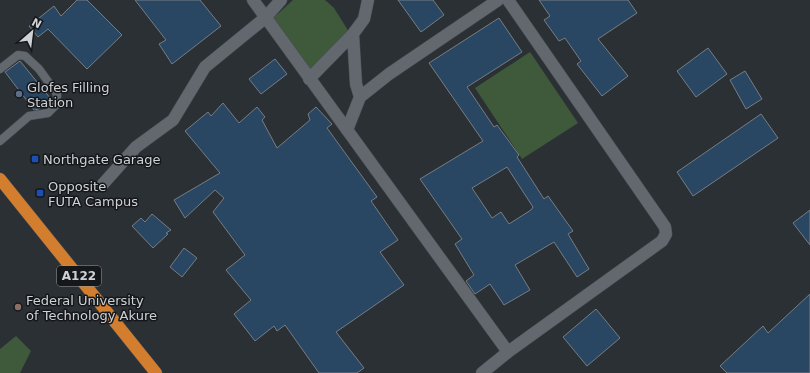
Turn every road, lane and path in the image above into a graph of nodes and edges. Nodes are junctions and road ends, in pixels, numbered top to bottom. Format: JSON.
{"nodes":[{"id":1,"x":253,"y":0,"type":"edge"},
{"id":2,"x":281,"y":0,"type":"edge"},
{"id":3,"x":367,"y":0,"type":"edge"},
{"id":4,"x":498,"y":0,"type":"edge"},
{"id":5,"x":508,"y":0,"type":"edge"},
{"id":6,"x":265,"y":18,"type":"junction"},
{"id":7,"x":353,"y":34,"type":"junction"},
{"id":8,"x":0,"y":69,"type":"edge"},
{"id":9,"x":309,"y":79,"type":"junction"},
{"id":10,"x":360,"y":97,"type":"junction"},
{"id":11,"x":347,"y":130,"type":"junction"},
{"id":12,"x":0,"y":141,"type":"edge"},
{"id":13,"x":0,"y":179,"type":"edge"},
{"id":14,"x":102,"y":184,"type":"dead end"},
{"id":15,"x":508,"y":352,"type":"junction"},
{"id":16,"x":156,"y":373,"type":"edge"},
{"id":17,"x":482,"y":373,"type":"edge"}],
"edges":[{"from":1,"to":6,"type":"street"},
{"from":2,"to":6,"type":"street"},
{"from":3,"to":7,"type":"street"},
{"from":3,"to":7,"type":"street"},
{"from":4,"to":10,"type":"street"},
{"from":5,"to":15,"type":"street"},
{"from":6,"to":9,"type":"street"},
{"from":6,"to":14,"type":"street"},
{"from":7,"to":9,"type":"street"},
{"from":7,"to":10,"type":"street"},
{"from":8,"to":12,"type":"lane"},
{"from":9,"to":11,"type":"street"},
{"from":10,"to":11,"type":"street"},
{"from":11,"to":15,"type":"street"},
{"from":13,"to":16,"type":"highway","number":"A122"},
{"from":15,"to":17,"type":"street"}]}
